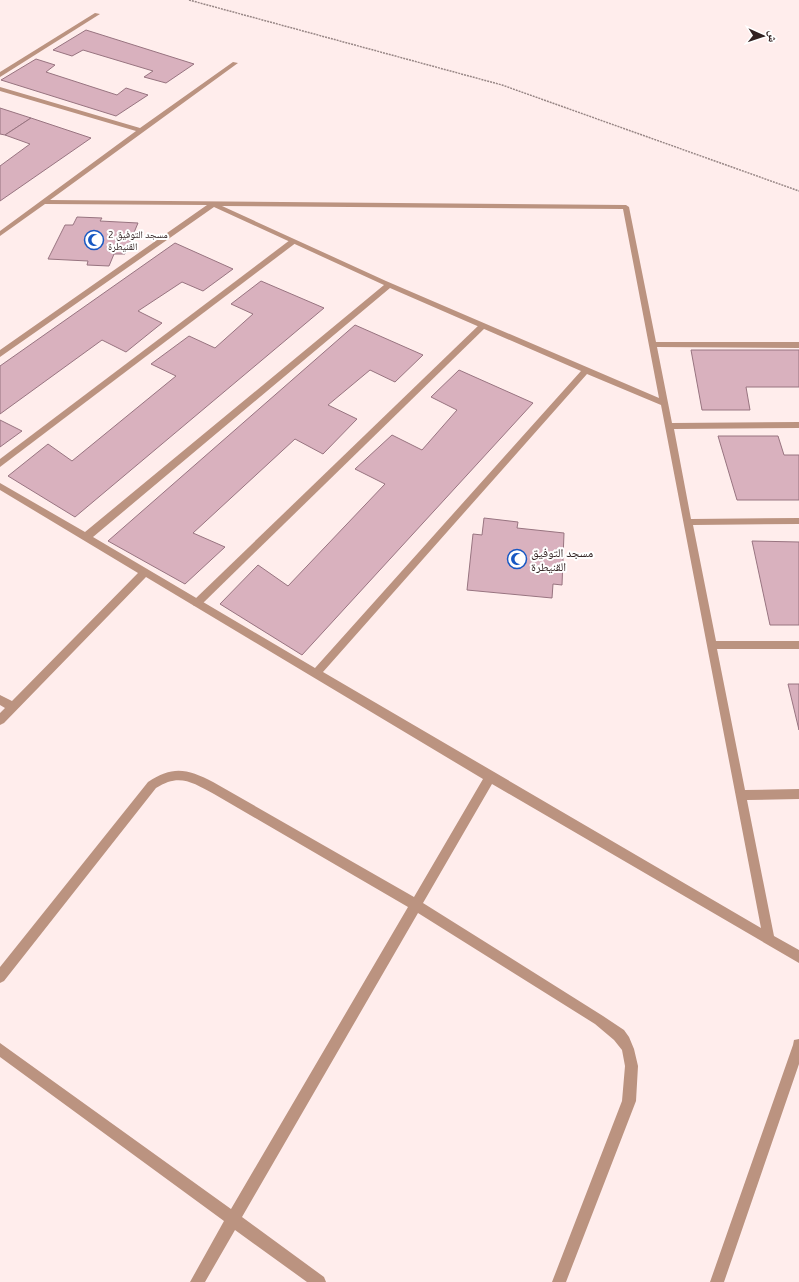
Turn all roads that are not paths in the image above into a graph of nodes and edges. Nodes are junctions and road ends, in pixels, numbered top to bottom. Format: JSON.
{"nodes":[{"id":1,"x":97,"y":14,"type":"dead end"},
{"id":2,"x":235,"y":63,"type":"dead end"},
{"id":3,"x":0,"y":76,"type":"edge"},
{"id":4,"x":0,"y":89,"type":"edge"},
{"id":5,"x":141,"y":130,"type":"junction"},
{"id":6,"x":44,"y":202,"type":"junction"},
{"id":7,"x":214,"y":204,"type":"junction"},
{"id":8,"x":0,"y":234,"type":"edge"},
{"id":9,"x":293,"y":242,"type":"junction"},
{"id":10,"x":388,"y":285,"type":"junction"},
{"id":11,"x":483,"y":326,"type":"junction"},
{"id":12,"x":653,"y":344,"type":"junction"},
{"id":13,"x":799,"y":345,"type":"edge"},
{"id":14,"x":0,"y":354,"type":"edge"},
{"id":15,"x":586,"y":370,"type":"junction"},
{"id":16,"x":665,"y":404,"type":"junction"},
{"id":17,"x":799,"y":425,"type":"edge"},
{"id":18,"x":669,"y":426,"type":"junction"},
{"id":19,"x":0,"y":464,"type":"edge"},
{"id":20,"x":0,"y":486,"type":"edge"},
{"id":21,"x":688,"y":522,"type":"junction"},
{"id":22,"x":799,"y":522,"type":"edge"},
{"id":23,"x":86,"y":537,"type":"junction"},
{"id":24,"x":145,"y":572,"type":"junction"},
{"id":25,"x":197,"y":603,"type":"junction"},
{"id":26,"x":712,"y":645,"type":"junction"},
{"id":27,"x":799,"y":645,"type":"edge"},
{"id":28,"x":316,"y":673,"type":"junction"},
{"id":29,"x":0,"y":699,"type":"edge"},
{"id":30,"x":12,"y":708,"type":"junction"},
{"id":31,"x":0,"y":720,"type":"edge"},
{"id":32,"x":490,"y":777,"type":"junction"},
{"id":33,"x":799,"y":794,"type":"edge"},
{"id":34,"x":741,"y":795,"type":"junction"},
{"id":35,"x":416,"y":905,"type":"junction"},
{"id":36,"x":769,"y":939,"type":"junction"},
{"id":37,"x":799,"y":957,"type":"edge"},
{"id":38,"x":0,"y":977,"type":"edge"},
{"id":39,"x":799,"y":1045,"type":"edge"},
{"id":40,"x":0,"y":1048,"type":"edge"},
{"id":41,"x":234,"y":1219,"type":"junction"},
{"id":42,"x":197,"y":1282,"type":"edge"},
{"id":43,"x":319,"y":1282,"type":"edge"},
{"id":44,"x":559,"y":1282,"type":"edge"},
{"id":45,"x":717,"y":1282,"type":"edge"}],
"edges":[{"from":1,"to":3,"type":"street"},
{"from":2,"to":5,"type":"street"},
{"from":4,"to":5,"type":"street"},
{"from":5,"to":6,"type":"street"},
{"from":6,"to":7,"type":"street"},
{"from":6,"to":8,"type":"street"},
{"from":7,"to":9,"type":"street"},
{"from":7,"to":12,"type":"street"},
{"from":7,"to":14,"type":"street"},
{"from":9,"to":10,"type":"street"},
{"from":9,"to":19,"type":"street"},
{"from":10,"to":11,"type":"street"},
{"from":10,"to":23,"type":"street"},
{"from":11,"to":15,"type":"street"},
{"from":11,"to":25,"type":"street"},
{"from":12,"to":13,"type":"street"},
{"from":12,"to":16,"type":"street"},
{"from":15,"to":16,"type":"street"},
{"from":15,"to":28,"type":"street"},
{"from":16,"to":18,"type":"street"},
{"from":17,"to":18,"type":"street"},
{"from":18,"to":21,"type":"street"},
{"from":20,"to":23,"type":"street"},
{"from":21,"to":22,"type":"street"},
{"from":21,"to":26,"type":"street"},
{"from":23,"to":24,"type":"street"},
{"from":24,"to":25,"type":"street"},
{"from":24,"to":30,"type":"street"},
{"from":25,"to":28,"type":"street"},
{"from":26,"to":27,"type":"street"},
{"from":26,"to":34,"type":"street"},
{"from":28,"to":32,"type":"street"},
{"from":29,"to":30,"type":"street"},
{"from":30,"to":31,"type":"street"},
{"from":32,"to":35,"type":"street"},
{"from":32,"to":36,"type":"street"},
{"from":33,"to":34,"type":"street"},
{"from":34,"to":36,"type":"street"},
{"from":35,"to":38,"type":"street"},
{"from":35,"to":41,"type":"street"},
{"from":35,"to":44,"type":"street"},
{"from":36,"to":37,"type":"street"},
{"from":39,"to":45,"type":"street"},
{"from":40,"to":41,"type":"street"},
{"from":41,"to":42,"type":"street"},
{"from":41,"to":43,"type":"street"}]}
